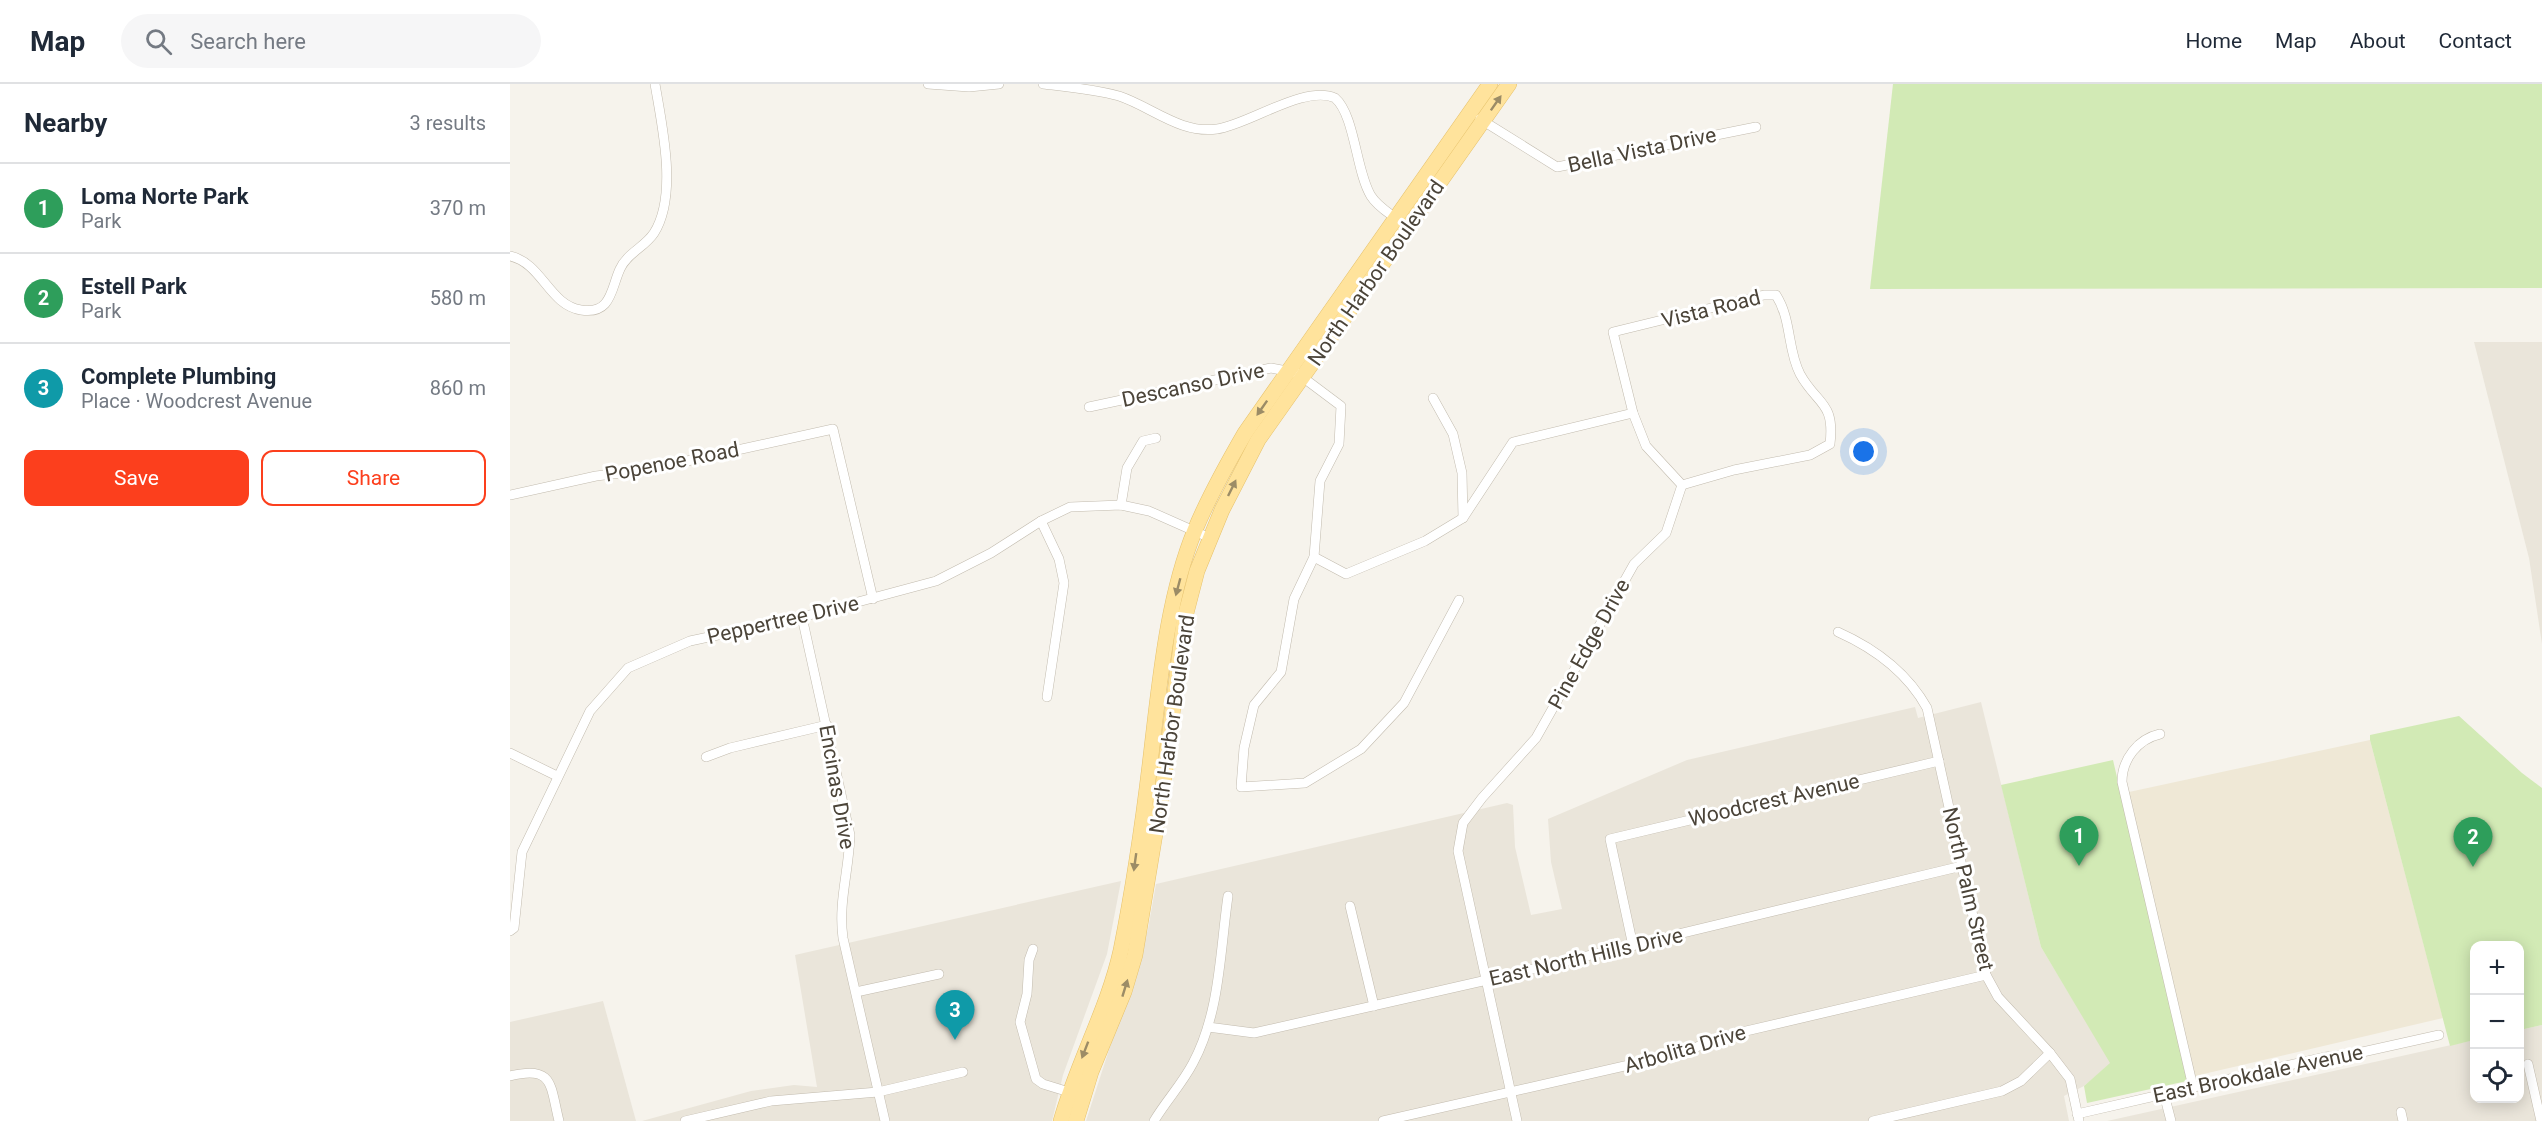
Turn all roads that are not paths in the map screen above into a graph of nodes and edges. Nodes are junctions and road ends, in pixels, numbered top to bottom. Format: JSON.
{"nodes":[{"id":1,"x":655,"y":84,"type":"edge"},
{"id":2,"x":928,"y":84,"type":"edge"},
{"id":3,"x":999,"y":84,"type":"edge"},
{"id":4,"x":1043,"y":84,"type":"edge"},
{"id":5,"x":1490,"y":84,"type":"edge"},
{"id":6,"x":1509,"y":84,"type":"edge"},
{"id":7,"x":1477,"y":117,"type":"junction"},
{"id":8,"x":1756,"y":127,"type":"dead end"},
{"id":9,"x":1395,"y":218,"type":"junction"},
{"id":10,"x":1407,"y":228,"type":"junction"},
{"id":11,"x":510,"y":256,"type":"edge"},
{"id":12,"x":1296,"y":374,"type":"junction"},
{"id":13,"x":1433,"y":398,"type":"dead end"},
{"id":14,"x":1089,"y":407,"type":"dead end"},
{"id":15,"x":1633,"y":414,"type":"junction"},
{"id":16,"x":1156,"y":438,"type":"dead end"},
{"id":17,"x":1682,"y":484,"type":"junction"},
{"id":18,"x":510,"y":495,"type":"edge"},
{"id":19,"x":1121,"y":505,"type":"junction"},
{"id":20,"x":1463,"y":518,"type":"junction"},
{"id":21,"x":1041,"y":520,"type":"junction"},
{"id":22,"x":1195,"y":531,"type":"junction"},
{"id":23,"x":1210,"y":538,"type":"junction"},
{"id":24,"x":1314,"y":557,"type":"junction"},
{"id":25,"x":873,"y":599,"type":"junction"},
{"id":26,"x":1459,"y":600,"type":"dead end"},
{"id":27,"x":802,"y":616,"type":"junction"},
{"id":28,"x":1838,"y":632,"type":"dead end"},
{"id":29,"x":1047,"y":697,"type":"dead end"},
{"id":30,"x":826,"y":725,"type":"junction"},
{"id":31,"x":2160,"y":734,"type":"dead end"},
{"id":32,"x":510,"y":753,"type":"edge"},
{"id":33,"x":706,"y":757,"type":"dead end"},
{"id":34,"x":1939,"y":761,"type":"junction"},
{"id":35,"x":557,"y":776,"type":"junction"},
{"id":36,"x":1962,"y":866,"type":"junction"},
{"id":37,"x":1228,"y":896,"type":"dead end"},
{"id":38,"x":1350,"y":906,"type":"dead end"},
{"id":39,"x":510,"y":931,"type":"edge"},
{"id":40,"x":1634,"y":946,"type":"junction"},
{"id":41,"x":1033,"y":949,"type":"dead end"},
{"id":42,"x":939,"y":974,"type":"dead end"},
{"id":43,"x":1986,"y":975,"type":"junction"},
{"id":44,"x":1487,"y":981,"type":"junction"},
{"id":45,"x":856,"y":992,"type":"junction"},
{"id":46,"x":1374,"y":1006,"type":"junction"},
{"id":47,"x":1208,"y":1027,"type":"junction"},
{"id":48,"x":2439,"y":1035,"type":"dead end"},
{"id":49,"x":2050,"y":1053,"type":"junction"},
{"id":50,"x":2529,"y":1064,"type":"dead end"},
{"id":51,"x":963,"y":1072,"type":"dead end"},
{"id":52,"x":510,"y":1076,"type":"edge"},
{"id":53,"x":2193,"y":1087,"type":"junction"},
{"id":54,"x":878,"y":1092,"type":"junction"},
{"id":55,"x":1070,"y":1092,"type":"junction"},
{"id":56,"x":1511,"y":1093,"type":"junction"},
{"id":57,"x":2164,"y":1094,"type":"junction"},
{"id":58,"x":2078,"y":1118,"type":"edge"},
{"id":59,"x":558,"y":1121,"type":"edge"},
{"id":60,"x":686,"y":1121,"type":"edge"},
{"id":61,"x":885,"y":1121,"type":"edge"},
{"id":62,"x":1060,"y":1121,"type":"edge"},
{"id":63,"x":1076,"y":1121,"type":"edge"},
{"id":64,"x":1154,"y":1121,"type":"edge"},
{"id":65,"x":1383,"y":1121,"type":"edge"},
{"id":66,"x":1517,"y":1121,"type":"edge"},
{"id":67,"x":1873,"y":1121,"type":"edge"},
{"id":68,"x":2171,"y":1121,"type":"edge"},
{"id":69,"x":2541,"y":1121,"type":"edge"}],
"edges":[{"from":1,"to":11,"type":"street"},
{"from":2,"to":3,"type":"street"},
{"from":4,"to":9,"type":"street"},
{"from":5,"to":7,"type":"main road","name":"North Harbor Boulevard"},
{"from":7,"to":6,"type":"main road","name":"North Harbor Boulevard","one_way":true},
{"from":7,"to":8,"type":"street","name":"Bella Vista Drive"},
{"from":7,"to":9,"type":"main road","name":"North Harbor Boulevard"},
{"from":7,"to":10,"type":"main road","name":"North Harbor Boulevard"},
{"from":9,"to":10,"type":"street"},
{"from":9,"to":12,"type":"main road","name":"North Harbor Boulevard"},
{"from":10,"to":12,"type":"main road","name":"North Harbor Boulevard"},
{"from":12,"to":14,"type":"street","name":"Descanso Drive"},
{"from":12,"to":22,"type":"main road","name":"North Harbor Boulevard","one_way":true},
{"from":23,"to":12,"type":"main road","name":"North Harbor Boulevard","one_way":true},
{"from":12,"to":24,"type":"street"},
{"from":13,"to":20,"type":"street"},
{"from":15,"to":17,"type":"street","name":"Vista Road"},
{"from":15,"to":17,"type":"street","name":"Vista Road"},
{"from":15,"to":20,"type":"street"},
{"from":16,"to":19,"type":"street"},
{"from":17,"to":44,"type":"street","name":"Pine Edge Drive"},
{"from":18,"to":25,"type":"street","name":"Popenoe Road"},
{"from":19,"to":21,"type":"street","name":"Peppertree Drive"},
{"from":19,"to":22,"type":"street","name":"Peppertree Drive"},
{"from":20,"to":24,"type":"street"},
{"from":21,"to":25,"type":"street","name":"Peppertree Drive"},
{"from":21,"to":29,"type":"street"},
{"from":22,"to":23,"type":"street","name":"Peppertree Drive"},
{"from":22,"to":55,"type":"main road","name":"North Harbor Boulevard","one_way":true},
{"from":63,"to":23,"type":"main road","name":"North Harbor Boulevard","one_way":true},
{"from":24,"to":26,"type":"street"},
{"from":25,"to":27,"type":"street","name":"Peppertree Drive"},
{"from":27,"to":30,"type":"street","name":"Encinas Drive"},
{"from":27,"to":35,"type":"street","name":"Peppertree Drive"},
{"from":28,"to":34,"type":"street","name":"North Palm Street"},
{"from":30,"to":33,"type":"street"},
{"from":30,"to":45,"type":"street","name":"Encinas Drive"},
{"from":31,"to":53,"type":"street"},
{"from":32,"to":35,"type":"street"},
{"from":34,"to":36,"type":"street","name":"North Palm Street"},
{"from":34,"to":40,"type":"street","name":"Woodcrest Avenue"},
{"from":35,"to":39,"type":"street","name":"Peppertree Drive"},
{"from":36,"to":40,"type":"street","name":"East North Hills Drive"},
{"from":36,"to":43,"type":"street","name":"North Palm Street"},
{"from":37,"to":47,"type":"street"},
{"from":38,"to":46,"type":"street"},
{"from":40,"to":44,"type":"street","name":"East North Hills Drive"},
{"from":41,"to":55,"type":"street"},
{"from":42,"to":45,"type":"street"},
{"from":43,"to":49,"type":"street","name":"North Palm Street"},
{"from":43,"to":56,"type":"street","name":"Arbolita Drive"},
{"from":44,"to":46,"type":"street","name":"East North Hills Drive"},
{"from":44,"to":56,"type":"street","name":"Pine Edge Drive"},
{"from":45,"to":54,"type":"street","name":"Encinas Drive"},
{"from":46,"to":47,"type":"street","name":"East North Hills Drive"},
{"from":47,"to":64,"type":"street"},
{"from":48,"to":53,"type":"street","name":"East Brookdale Avenue"},
{"from":49,"to":58,"type":"street","name":"North Palm Street"},
{"from":49,"to":67,"type":"street"},
{"from":50,"to":69,"type":"street"},
{"from":51,"to":54,"type":"street"},
{"from":52,"to":59,"type":"street"},
{"from":53,"to":57,"type":"street","name":"East Brookdale Avenue"},
{"from":54,"to":60,"type":"street"},
{"from":54,"to":61,"type":"street","name":"Encinas Drive"},
{"from":55,"to":62,"type":"main road","name":"North Harbor Boulevard"},
{"from":56,"to":65,"type":"street","name":"Arbolita Drive"},
{"from":56,"to":66,"type":"street","name":"Pine Edge Drive"},
{"from":57,"to":58,"type":"street","name":"East Brookdale Avenue"},
{"from":57,"to":68,"type":"street"}]}
